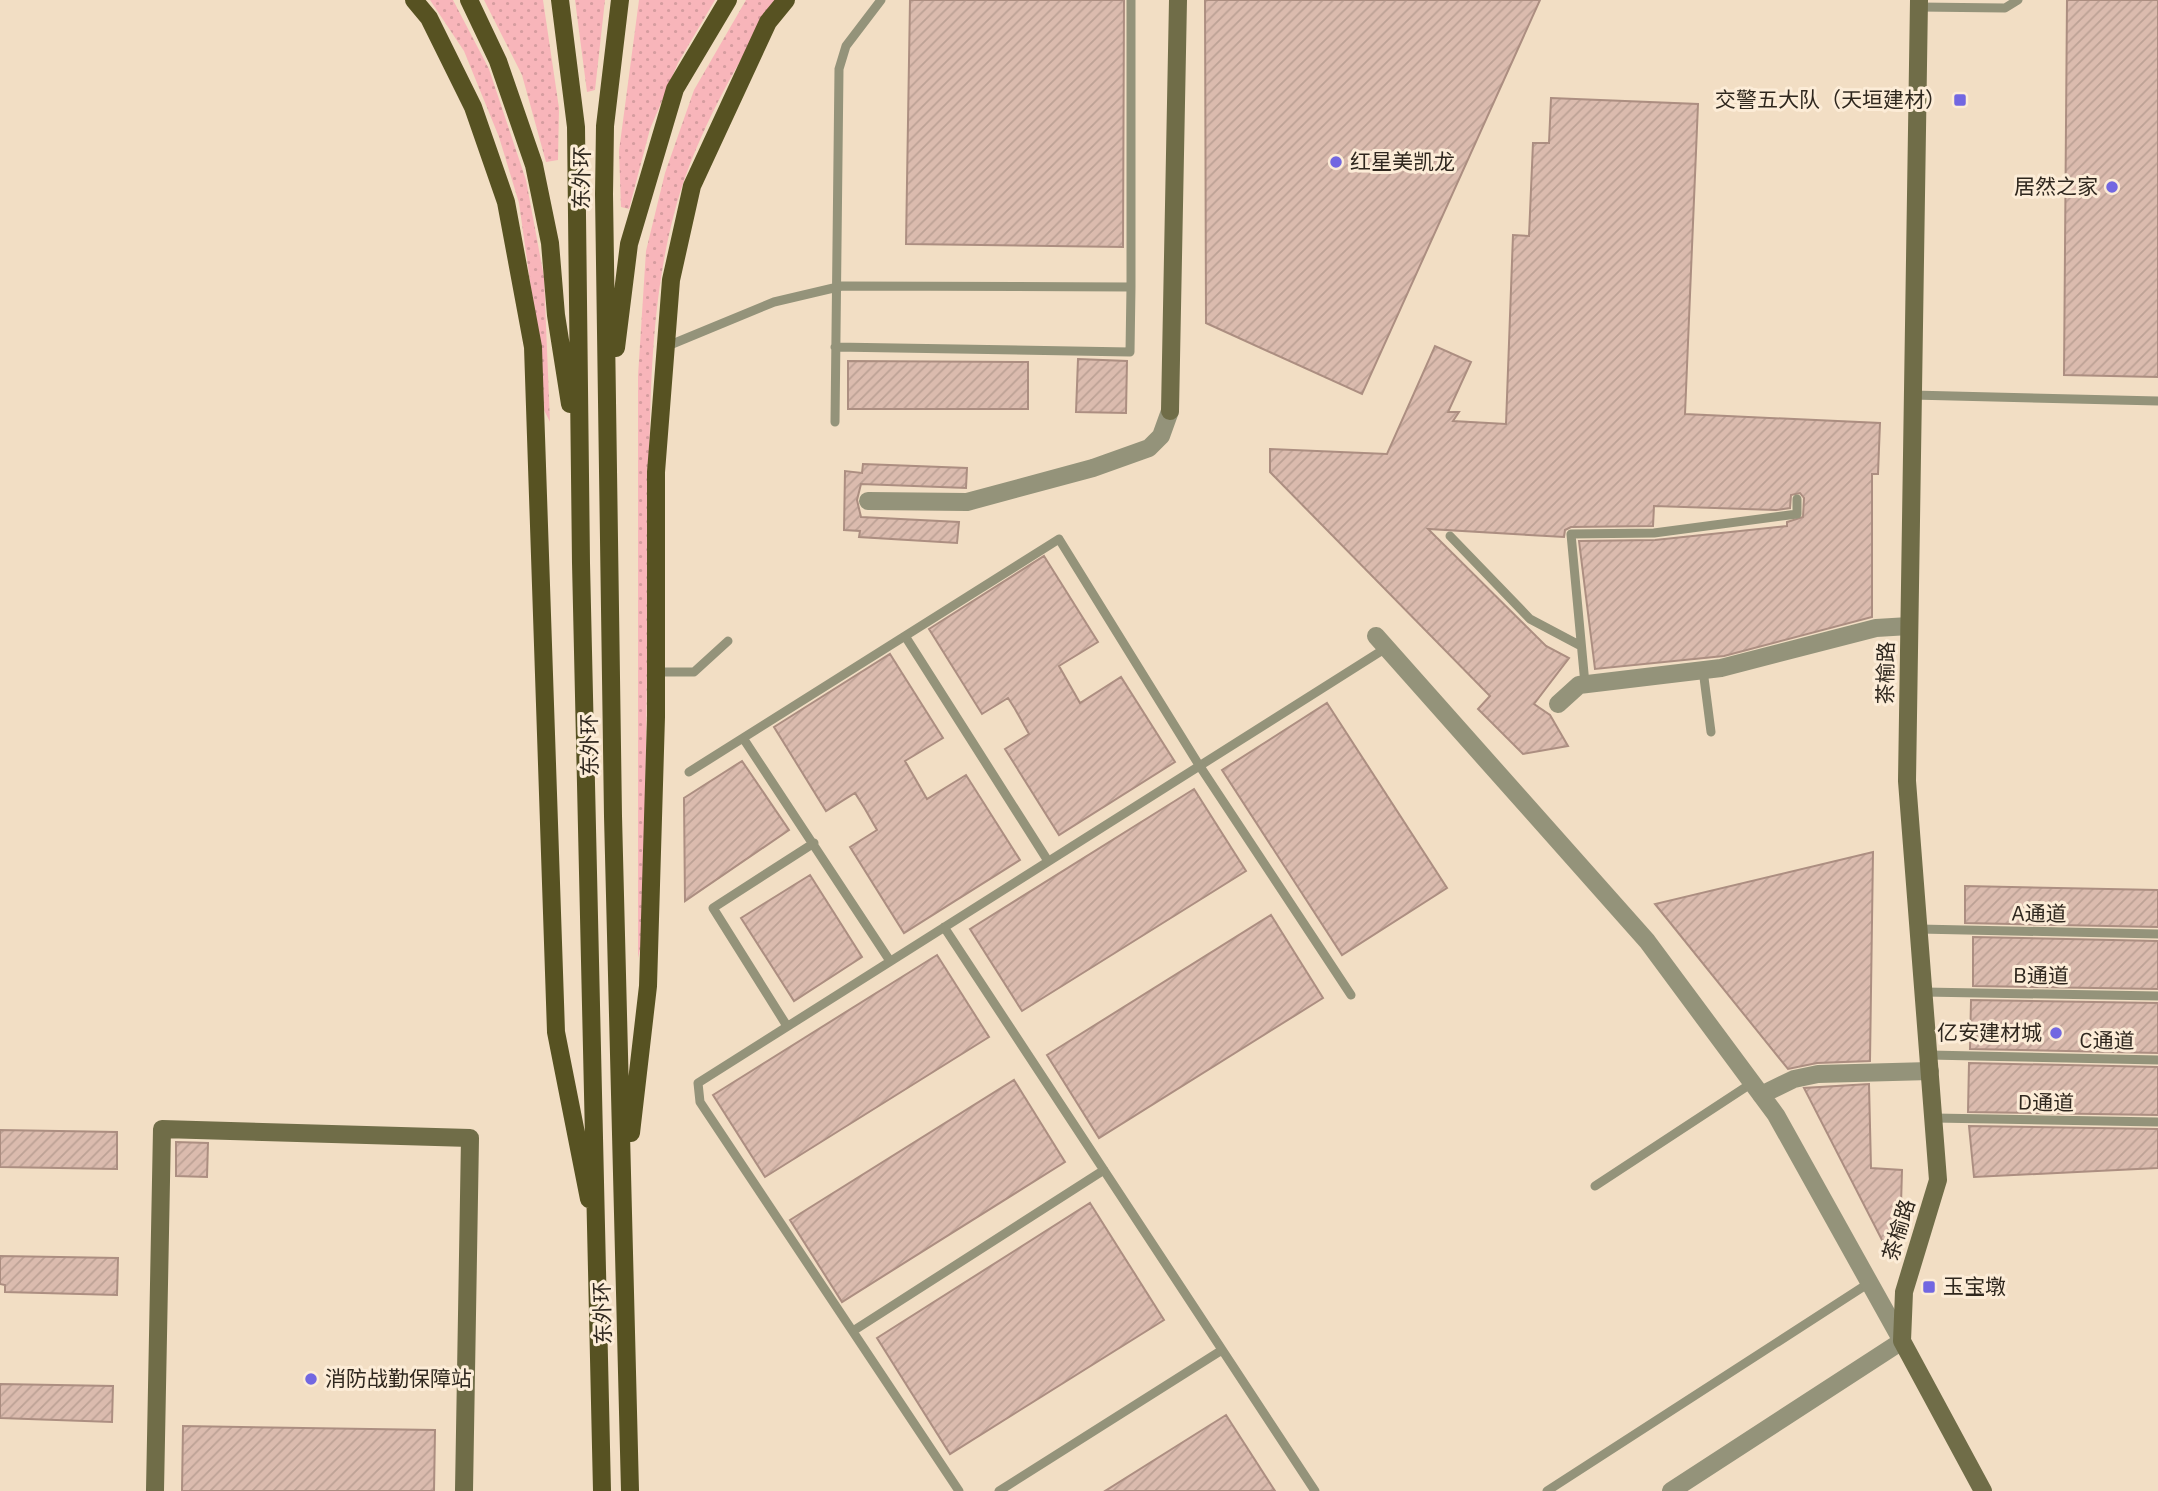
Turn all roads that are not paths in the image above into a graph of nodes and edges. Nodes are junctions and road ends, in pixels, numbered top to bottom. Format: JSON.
{"nodes":[{"id":1,"x":414,"y":0,"type":"edge"},
{"id":2,"x":468,"y":0,"type":"edge"},
{"id":3,"x":560,"y":0,"type":"edge"},
{"id":4,"x":620,"y":0,"type":"edge"},
{"id":5,"x":728,"y":0,"type":"edge"},
{"id":6,"x":786,"y":0,"type":"edge"},
{"id":7,"x":881,"y":0,"type":"edge"},
{"id":8,"x":1131,"y":0,"type":"edge"},
{"id":9,"x":1178,"y":0,"type":"edge"},
{"id":10,"x":2018,"y":0,"type":"edge"},
{"id":11,"x":1919,"y":4,"type":"edge"},
{"id":12,"x":836,"y":287,"type":"junction"},
{"id":13,"x":1131,"y":287,"type":"junction"},
{"id":14,"x":835,"y":347,"type":"junction"},
{"id":15,"x":664,"y":348,"type":"junction"},
{"id":16,"x":1912,"y":395,"type":"junction"},
{"id":17,"x":2158,"y":401,"type":"edge"},
{"id":18,"x":835,"y":422,"type":"dead end"},
{"id":19,"x":580,"y":466,"type":"junction"},
{"id":20,"x":608,"y":467,"type":"junction"},
{"id":21,"x":1797,"y":499,"type":"dead end"},
{"id":22,"x":867,"y":501,"type":"dead end"},
{"id":23,"x":1450,"y":536,"type":"dead end"},
{"id":24,"x":1909,"y":626,"type":"junction"},
{"id":25,"x":905,"y":636,"type":"junction"},
{"id":26,"x":728,"y":641,"type":"dead end"},
{"id":27,"x":1381,"y":642,"type":"joint"},
{"id":28,"x":1581,"y":646,"type":"junction"},
{"id":29,"x":1703,"y":670,"type":"junction"},
{"id":30,"x":656,"y":672,"type":"junction"},
{"id":31,"x":1585,"y":684,"type":"junction"},
{"id":32,"x":1558,"y":704,"type":"dead end"},
{"id":33,"x":1712,"y":732,"type":"dead end"},
{"id":34,"x":743,"y":738,"type":"junction"},
{"id":35,"x":1199,"y":765,"type":"junction"},
{"id":36,"x":689,"y":772,"type":"dead end"},
{"id":37,"x":814,"y":843,"type":"junction"},
{"id":38,"x":1048,"y":861,"type":"junction"},
{"id":39,"x":944,"y":927,"type":"junction"},
{"id":40,"x":1919,"y":929,"type":"junction"},
{"id":41,"x":2158,"y":933,"type":"edge"},
{"id":42,"x":890,"y":961,"type":"junction"},
{"id":43,"x":1924,"y":992,"type":"junction"},
{"id":44,"x":1351,"y":995,"type":"dead end"},
{"id":45,"x":2158,"y":996,"type":"edge"},
{"id":46,"x":787,"y":1026,"type":"junction"},
{"id":47,"x":2158,"y":1060,"type":"edge"},
{"id":48,"x":1930,"y":1063,"type":"junction"},
{"id":49,"x":1757,"y":1089,"type":"junction"},
{"id":50,"x":1934,"y":1118,"type":"junction"},
{"id":51,"x":2158,"y":1122,"type":"edge"},
{"id":52,"x":1104,"y":1170,"type":"junction"},
{"id":53,"x":1595,"y":1186,"type":"dead end"},
{"id":54,"x":598,"y":1240,"type":"junction"},
{"id":55,"x":623,"y":1241,"type":"junction"},
{"id":56,"x":1869,"y":1283,"type":"junction"},
{"id":57,"x":853,"y":1331,"type":"junction"},
{"id":58,"x":1902,"y":1341,"type":"junction"},
{"id":59,"x":1222,"y":1350,"type":"junction"},
{"id":60,"x":155,"y":1491,"type":"edge"},
{"id":61,"x":464,"y":1491,"type":"edge"},
{"id":62,"x":602,"y":1491,"type":"edge"},
{"id":63,"x":630,"y":1491,"type":"edge"},
{"id":64,"x":959,"y":1491,"type":"edge"},
{"id":65,"x":999,"y":1491,"type":"edge"},
{"id":66,"x":1315,"y":1491,"type":"edge"},
{"id":67,"x":1547,"y":1491,"type":"edge"},
{"id":68,"x":1671,"y":1491,"type":"edge"},
{"id":69,"x":1983,"y":1491,"type":"edge"}],
"edges":[{"from":1,"to":54,"type":"main road"},
{"from":2,"to":19,"type":"main road"},
{"from":3,"to":19,"type":"main road"},
{"from":4,"to":20,"type":"main road","name":"东外环"},
{"from":5,"to":20,"type":"main road"},
{"from":6,"to":15,"type":"main road"},
{"from":7,"to":12,"type":"lane"},
{"from":8,"to":13,"type":"lane"},
{"from":9,"to":22,"type":"street"},
{"from":10,"to":11,"type":"lane"},
{"from":11,"to":16,"type":"street","name":"茶榆路"},
{"from":12,"to":13,"type":"lane"},
{"from":12,"to":14,"type":"lane"},
{"from":12,"to":15,"type":"lane"},
{"from":13,"to":14,"type":"lane"},
{"from":14,"to":18,"type":"lane"},
{"from":15,"to":30,"type":"main road"},
{"from":16,"to":17,"type":"lane"},
{"from":16,"to":24,"type":"street","name":"茶榆路"},
{"from":19,"to":54,"type":"main road"},
{"from":20,"to":55,"type":"main road","name":"东外环"},
{"from":21,"to":28,"type":"lane"},
{"from":23,"to":28,"type":"lane"},
{"from":24,"to":29,"type":"street"},
{"from":24,"to":40,"type":"street","name":"茶榆路"},
{"from":25,"to":34,"type":"lane"},
{"from":25,"to":35,"type":"lane"},
{"from":25,"to":38,"type":"lane"},
{"from":26,"to":30,"type":"lane"},
{"from":27,"to":35,"type":"lane"},
{"from":27,"to":49,"type":"street","name":"茶榆路"},
{"from":28,"to":31,"type":"lane"},
{"from":29,"to":31,"type":"street"},
{"from":29,"to":33,"type":"lane"},
{"from":30,"to":55,"type":"main road"},
{"from":31,"to":32,"type":"street"},
{"from":34,"to":36,"type":"lane"},
{"from":34,"to":37,"type":"lane"},
{"from":35,"to":38,"type":"lane"},
{"from":35,"to":44,"type":"lane"},
{"from":37,"to":42,"type":"lane"},
{"from":37,"to":46,"type":"lane"},
{"from":38,"to":39,"type":"lane"},
{"from":39,"to":42,"type":"lane"},
{"from":39,"to":52,"type":"lane"},
{"from":40,"to":41,"type":"lane","name":"A通道"},
{"from":40,"to":43,"type":"street","name":"茶榆路"},
{"from":42,"to":46,"type":"lane"},
{"from":43,"to":45,"type":"lane","name":"B通道"},
{"from":43,"to":48,"type":"street","name":"茶榆路"},
{"from":46,"to":57,"type":"lane"},
{"from":47,"to":48,"type":"lane","name":"C通道"},
{"from":48,"to":49,"type":"street"},
{"from":48,"to":50,"type":"street","name":"茶榆路"},
{"from":49,"to":53,"type":"lane"},
{"from":49,"to":56,"type":"street","name":"茶榆路"},
{"from":50,"to":51,"type":"lane","name":"D通道"},
{"from":50,"to":58,"type":"street","name":"茶榆路"},
{"from":52,"to":57,"type":"lane"},
{"from":52,"to":59,"type":"lane"},
{"from":54,"to":62,"type":"main road","name":"东外环"},
{"from":55,"to":63,"type":"main road","name":"东外环"},
{"from":56,"to":58,"type":"street","name":"茶榆路"},
{"from":56,"to":67,"type":"lane"},
{"from":57,"to":64,"type":"lane"},
{"from":58,"to":68,"type":"street"},
{"from":58,"to":69,"type":"street","name":"茶榆路"},
{"from":59,"to":65,"type":"lane"},
{"from":59,"to":66,"type":"lane"},
{"from":60,"to":61,"type":"street"}]}
